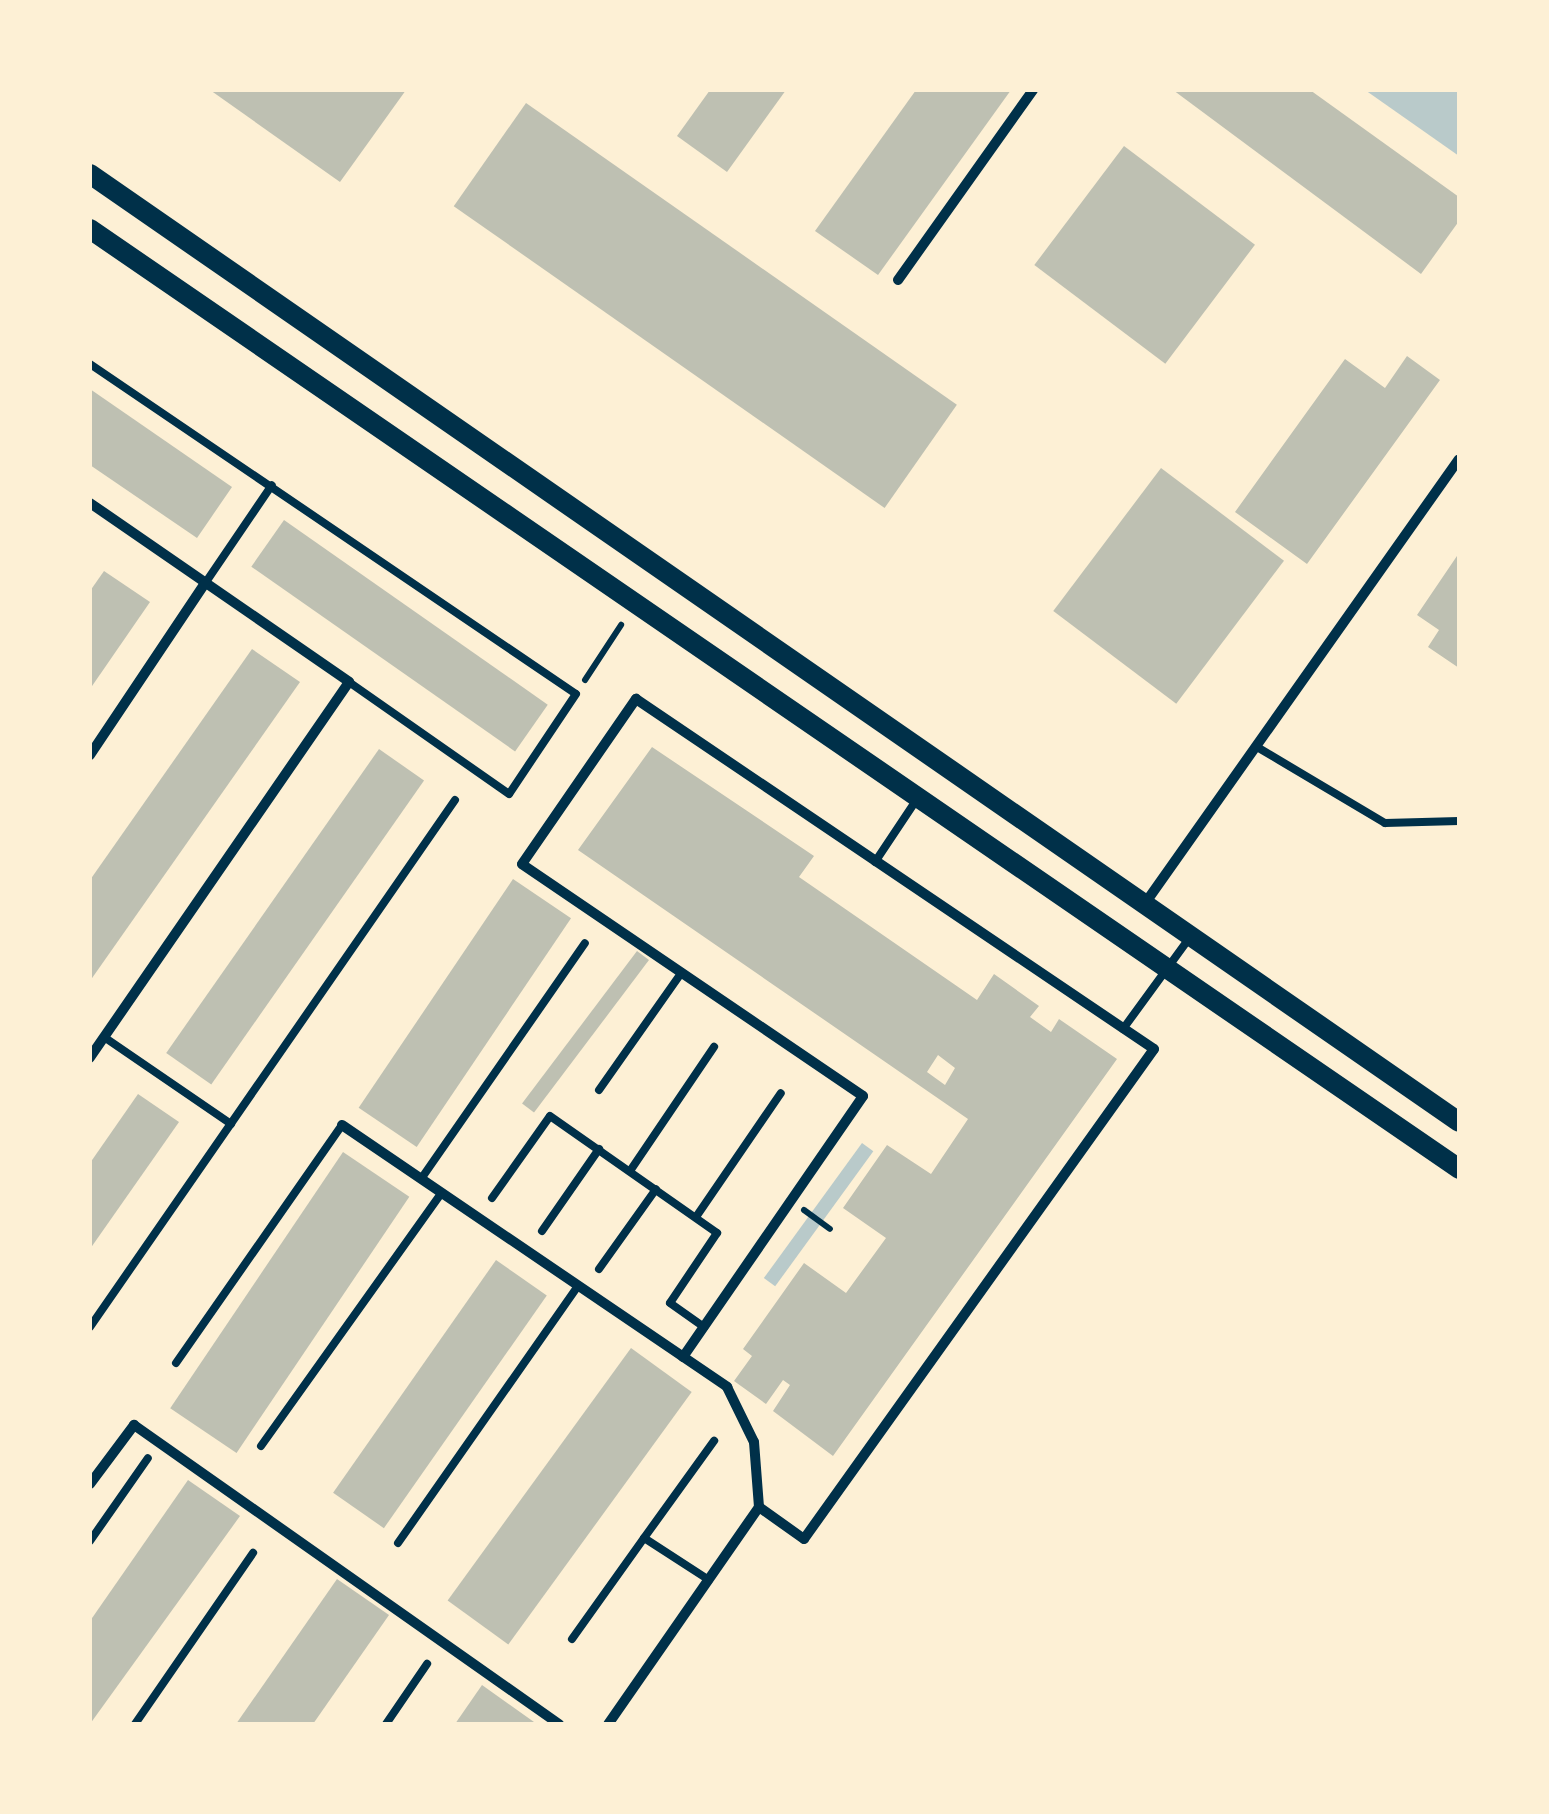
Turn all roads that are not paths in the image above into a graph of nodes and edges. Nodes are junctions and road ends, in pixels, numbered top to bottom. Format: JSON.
{"nodes":[{"id":1,"x":1033,"y":90,"type":"edge"},
{"id":2,"x":90,"y":174,"type":"edge"},
{"id":3,"x":90,"y":228,"type":"edge"},
{"id":4,"x":898,"y":280,"type":"dead end"},
{"id":5,"x":90,"y":364,"type":"edge"},
{"id":6,"x":1459,"y":459,"type":"edge"},
{"id":7,"x":272,"y":485,"type":"junction"},
{"id":8,"x":90,"y":504,"type":"edge"},
{"id":9,"x":206,"y":582,"type":"junction"},
{"id":10,"x":349,"y":682,"type":"junction"},
{"id":11,"x":1257,"y":747,"type":"junction"},
{"id":12,"x":90,"y":754,"type":"edge"},
{"id":13,"x":919,"y":795,"type":"junction"},
{"id":14,"x":455,"y":800,"type":"dead end"},
{"id":15,"x":1459,"y":821,"type":"edge"},
{"id":16,"x":875,"y":862,"type":"junction"},
{"id":17,"x":1146,"y":902,"type":"junction"},
{"id":18,"x":1192,"y":935,"type":"junction"},
{"id":19,"x":584,"y":943,"type":"dead end"},
{"id":20,"x":1169,"y":966,"type":"junction"},
{"id":21,"x":682,"y":972,"type":"junction"},
{"id":22,"x":1122,"y":1028,"type":"junction"},
{"id":23,"x":104,"y":1037,"type":"junction"},
{"id":24,"x":714,"y":1047,"type":"dead end"},
{"id":25,"x":90,"y":1058,"type":"edge"},
{"id":26,"x":599,"y":1090,"type":"dead end"},
{"id":27,"x":782,"y":1093,"type":"dead end"},
{"id":28,"x":1459,"y":1122,"type":"edge"},
{"id":29,"x":231,"y":1124,"type":"junction"},
{"id":30,"x":342,"y":1125,"type":"joint"},
{"id":31,"x":600,"y":1149,"type":"junction"},
{"id":32,"x":1459,"y":1168,"type":"edge"},
{"id":33,"x":630,"y":1171,"type":"junction"},
{"id":34,"x":421,"y":1179,"type":"junction"},
{"id":35,"x":656,"y":1189,"type":"junction"},
{"id":36,"x":442,"y":1194,"type":"junction"},
{"id":37,"x":492,"y":1198,"type":"dead end"},
{"id":38,"x":696,"y":1218,"type":"junction"},
{"id":39,"x":542,"y":1231,"type":"dead end"},
{"id":40,"x":598,"y":1269,"type":"dead end"},
{"id":41,"x":578,"y":1286,"type":"junction"},
{"id":42,"x":704,"y":1327,"type":"junction"},
{"id":43,"x":90,"y":1328,"type":"edge"},
{"id":44,"x":682,"y":1357,"type":"junction"},
{"id":45,"x":176,"y":1363,"type":"dead end"},
{"id":46,"x":714,"y":1442,"type":"dead end"},
{"id":47,"x":261,"y":1446,"type":"dead end"},
{"id":48,"x":148,"y":1458,"type":"dead end"},
{"id":49,"x":90,"y":1484,"type":"edge"},
{"id":50,"x":760,"y":1507,"type":"junction"},
{"id":51,"x":644,"y":1538,"type":"junction"},
{"id":52,"x":90,"y":1541,"type":"edge"},
{"id":53,"x":398,"y":1542,"type":"dead end"},
{"id":54,"x":253,"y":1552,"type":"dead end"},
{"id":55,"x":709,"y":1580,"type":"junction"},
{"id":56,"x":572,"y":1640,"type":"dead end"},
{"id":57,"x":427,"y":1664,"type":"dead end"},
{"id":58,"x":134,"y":1724,"type":"edge"},
{"id":59,"x":386,"y":1724,"type":"edge"},
{"id":60,"x":558,"y":1724,"type":"edge"},
{"id":61,"x":608,"y":1724,"type":"edge"}],
"edges":[{"from":1,"to":4,"type":"street"},
{"from":2,"to":17,"type":"main road"},
{"from":3,"to":13,"type":"main road"},
{"from":5,"to":7,"type":"lane"},
{"from":6,"to":11,"type":"street"},
{"from":7,"to":9,"type":"lane"},
{"from":7,"to":10,"type":"lane"},
{"from":8,"to":9,"type":"street"},
{"from":9,"to":10,"type":"street"},
{"from":9,"to":12,"type":"street"},
{"from":10,"to":23,"type":"street"},
{"from":11,"to":15,"type":"lane"},
{"from":11,"to":17,"type":"street"},
{"from":13,"to":16,"type":"lane"},
{"from":13,"to":20,"type":"main road"},
{"from":14,"to":29,"type":"lane"},
{"from":16,"to":21,"type":"street"},
{"from":16,"to":22,"type":"street"},
{"from":17,"to":18,"type":"main road"},
{"from":18,"to":20,"type":"lane"},
{"from":18,"to":28,"type":"main road"},
{"from":19,"to":34,"type":"lane"},
{"from":20,"to":22,"type":"lane"},
{"from":20,"to":32,"type":"main road"},
{"from":21,"to":26,"type":"lane"},
{"from":21,"to":42,"type":"street"},
{"from":22,"to":50,"type":"street"},
{"from":23,"to":25,"type":"street"},
{"from":23,"to":29,"type":"lane"},
{"from":24,"to":33,"type":"lane"},
{"from":27,"to":38,"type":"lane"},
{"from":29,"to":43,"type":"lane"},
{"from":30,"to":34,"type":"street"},
{"from":30,"to":45,"type":"lane"},
{"from":31,"to":33,"type":"lane"},
{"from":31,"to":37,"type":"lane"},
{"from":31,"to":39,"type":"lane"},
{"from":33,"to":35,"type":"lane"},
{"from":34,"to":36,"type":"street"},
{"from":35,"to":38,"type":"lane"},
{"from":35,"to":40,"type":"lane"},
{"from":36,"to":41,"type":"street"},
{"from":36,"to":47,"type":"lane"},
{"from":38,"to":42,"type":"lane"},
{"from":41,"to":44,"type":"street"},
{"from":41,"to":53,"type":"lane"},
{"from":42,"to":44,"type":"street"},
{"from":44,"to":50,"type":"street"},
{"from":46,"to":51,"type":"lane"},
{"from":48,"to":52,"type":"lane"},
{"from":49,"to":60,"type":"street"},
{"from":50,"to":55,"type":"street"},
{"from":51,"to":55,"type":"lane"},
{"from":51,"to":56,"type":"lane"},
{"from":54,"to":58,"type":"lane"},
{"from":55,"to":61,"type":"street"},
{"from":57,"to":59,"type":"lane"}]}
